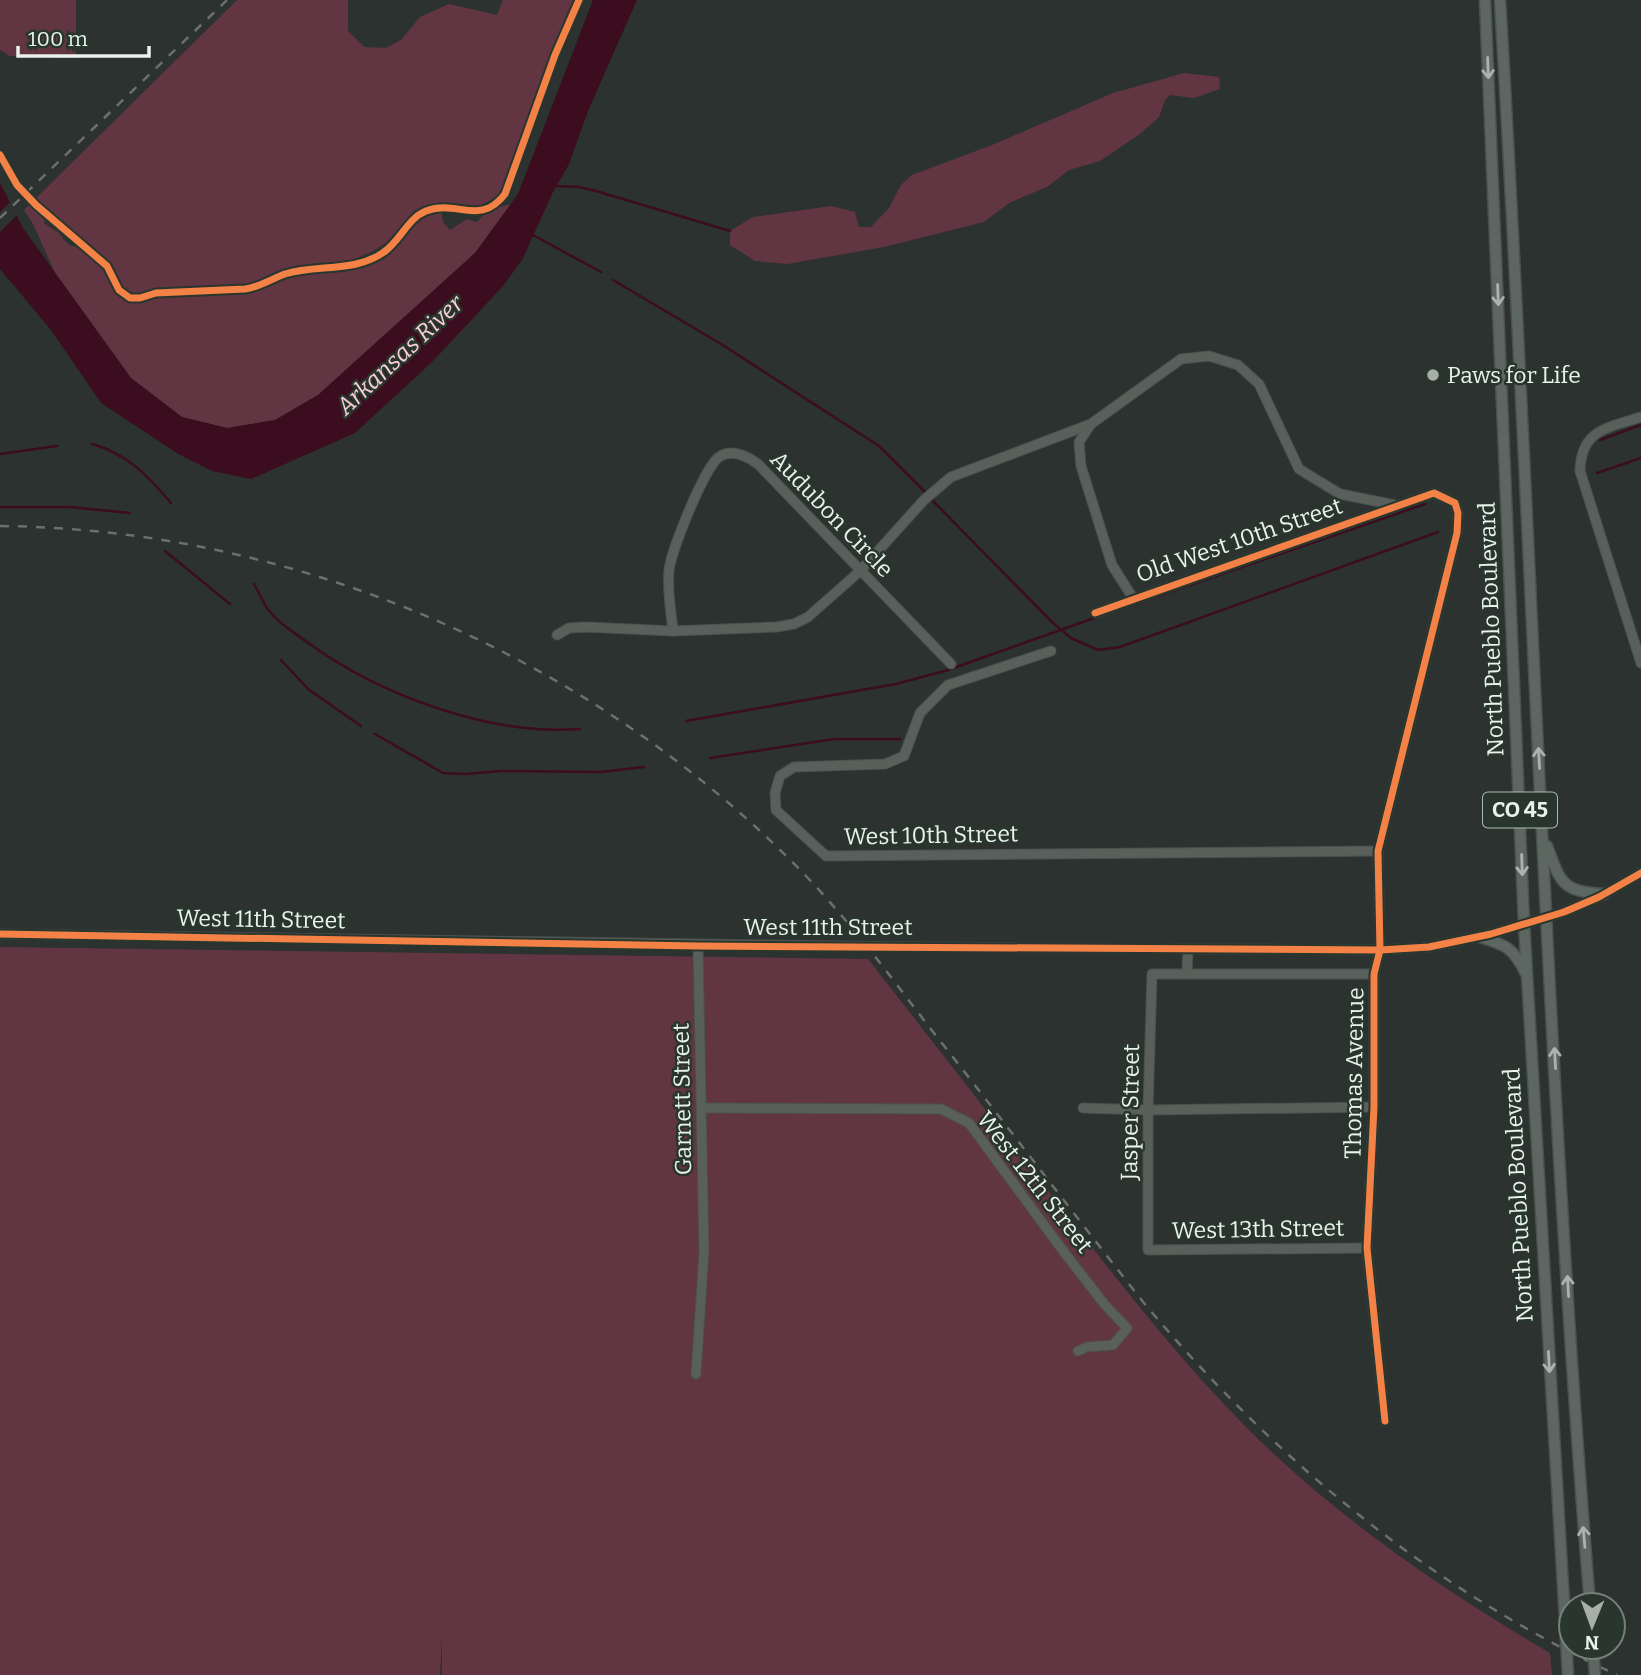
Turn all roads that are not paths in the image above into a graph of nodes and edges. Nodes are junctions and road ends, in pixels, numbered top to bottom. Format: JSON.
{"nodes":[{"id":1,"x":1485,"y":0,"type":"edge"},
{"id":2,"x":1500,"y":0,"type":"edge"},
{"id":3,"x":1641,"y":417,"type":"edge"},
{"id":4,"x":1091,"y":424,"type":"junction"},
{"id":5,"x":1397,"y":505,"type":"junction"},
{"id":6,"x":860,"y":570,"type":"junction"},
{"id":7,"x":1133,"y":598,"type":"junction"},
{"id":8,"x":1095,"y":613,"type":"dead end"},
{"id":9,"x":673,"y":631,"type":"junction"},
{"id":10,"x":557,"y":635,"type":"dead end"},
{"id":11,"x":1051,"y":651,"type":"dead end"},
{"id":12,"x":1641,"y":663,"type":"edge"},
{"id":13,"x":951,"y":664,"type":"dead end"},
{"id":14,"x":1543,"y":834,"type":"junction"},
{"id":15,"x":1377,"y":851,"type":"junction"},
{"id":16,"x":1641,"y":873,"type":"edge"},
{"id":17,"x":1604,"y":894,"type":"junction"},
{"id":18,"x":1547,"y":917,"type":"junction"},
{"id":19,"x":1524,"y":923,"type":"junction"},
{"id":20,"x":0,"y":934,"type":"edge"},
{"id":21,"x":1480,"y":937,"type":"junction"},
{"id":22,"x":698,"y":946,"type":"junction"},
{"id":23,"x":1188,"y":949,"type":"junction"},
{"id":24,"x":1380,"y":950,"type":"junction"},
{"id":25,"x":1187,"y":972,"type":"junction"},
{"id":26,"x":1374,"y":974,"type":"junction"},
{"id":27,"x":1527,"y":977,"type":"junction"},
{"id":28,"x":1374,"y":1107,"type":"junction"},
{"id":29,"x":703,"y":1108,"type":"junction"},
{"id":30,"x":1083,"y":1108,"type":"dead end"},
{"id":31,"x":1148,"y":1110,"type":"junction"},
{"id":32,"x":1367,"y":1248,"type":"junction"},
{"id":33,"x":1148,"y":1250,"type":"joint"},
{"id":34,"x":1078,"y":1351,"type":"dead end"},
{"id":35,"x":696,"y":1374,"type":"dead end"},
{"id":36,"x":1385,"y":1421,"type":"dead end"},
{"id":37,"x":1589,"y":1591,"type":"edge"},
{"id":38,"x":1568,"y":1675,"type":"edge"}],
"edges":[{"from":1,"to":19,"type":"main road","name":"North Pueblo Boulevard","number":"CO 45","one_way":true},
{"from":14,"to":2,"type":"main road","name":"North Pueblo Boulevard","number":"CO 45","one_way":true},
{"from":3,"to":12,"type":"street"},
{"from":4,"to":5,"type":"street"},
{"from":4,"to":6,"type":"street"},
{"from":4,"to":7,"type":"street"},
{"from":5,"to":7,"type":"street","name":"Old West 10th Street"},
{"from":5,"to":15,"type":"street","name":"Thomas Avenue"},
{"from":6,"to":9,"type":"street"},
{"from":6,"to":9,"type":"street","name":"Audubon Circle"},
{"from":6,"to":13,"type":"street","name":"Audubon Circle"},
{"from":7,"to":8,"type":"street","name":"Old West 10th Street"},
{"from":9,"to":10,"type":"street"},
{"from":11,"to":15,"type":"street","name":"West 10th Street"},
{"from":14,"to":17,"type":"main road"},
{"from":14,"to":18,"type":"main road","name":"North Pueblo Boulevard","number":"CO 45"},
{"from":15,"to":24,"type":"street","name":"Thomas Avenue"},
{"from":16,"to":17,"type":"street","name":"West 11th Street"},
{"from":17,"to":18,"type":"street","name":"West 11th Street"},
{"from":18,"to":19,"type":"street","name":"West 11th Street"},
{"from":37,"to":18,"type":"main road","name":"North Pueblo Boulevard","number":"CO 45","one_way":true},
{"from":19,"to":21,"type":"street","name":"West 11th Street"},
{"from":19,"to":27,"type":"main road","name":"North Pueblo Boulevard","number":"CO 45"},
{"from":20,"to":22,"type":"street","name":"West 11th Street"},
{"from":21,"to":24,"type":"street","name":"West 11th Street"},
{"from":21,"to":27,"type":"main road"},
{"from":22,"to":23,"type":"street","name":"West 11th Street","bridge":true},
{"from":22,"to":29,"type":"street","name":"Garnett Street"},
{"from":23,"to":24,"type":"street","name":"West 11th Street"},
{"from":23,"to":25,"type":"street"},
{"from":24,"to":26,"type":"street","name":"Thomas Avenue"},
{"from":25,"to":26,"type":"street"},
{"from":25,"to":31,"type":"street","name":"Jasper Street"},
{"from":26,"to":28,"type":"street","name":"Thomas Avenue"},
{"from":27,"to":38,"type":"main road","name":"North Pueblo Boulevard","number":"CO 45","one_way":true,"bridge":true},
{"from":28,"to":31,"type":"street"},
{"from":28,"to":32,"type":"street","name":"Thomas Avenue"},
{"from":29,"to":34,"type":"street","name":"West 12th Street"},
{"from":29,"to":35,"type":"street","name":"Garnett Street"},
{"from":30,"to":31,"type":"street"},
{"from":31,"to":33,"type":"street","name":"Jasper Street"},
{"from":32,"to":33,"type":"street","name":"West 13th Street"},
{"from":32,"to":36,"type":"street","name":"Thomas Avenue"}]}
